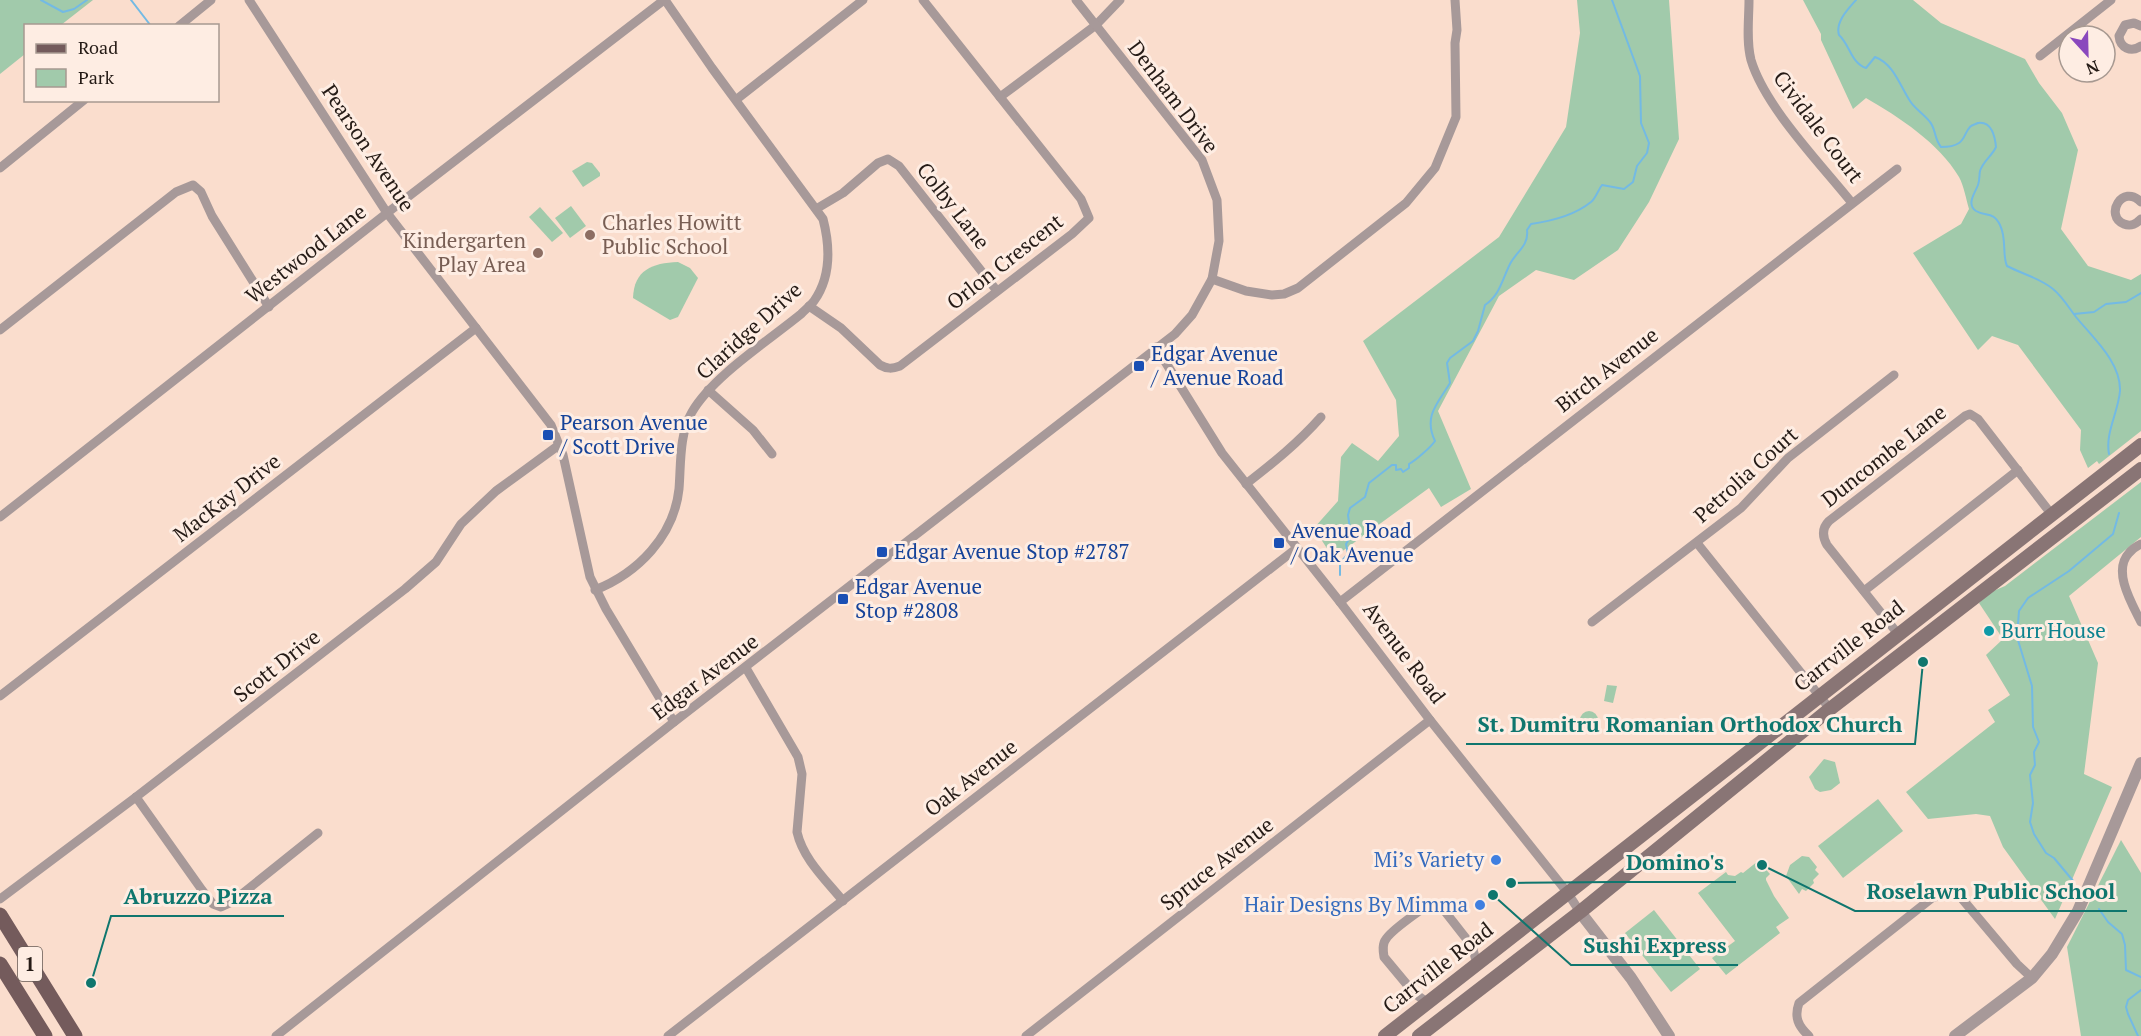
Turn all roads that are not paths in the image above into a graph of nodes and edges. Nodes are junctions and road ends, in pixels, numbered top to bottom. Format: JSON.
{"nodes":[{"id":1,"x":211,"y":0,"type":"edge"},
{"id":2,"x":249,"y":0,"type":"edge"},
{"id":3,"x":665,"y":0,"type":"edge"},
{"id":4,"x":863,"y":0,"type":"edge"},
{"id":5,"x":923,"y":0,"type":"edge"},
{"id":6,"x":1076,"y":0,"type":"edge"},
{"id":7,"x":1120,"y":0,"type":"edge"},
{"id":8,"x":1455,"y":0,"type":"edge"},
{"id":9,"x":1749,"y":0,"type":"edge"},
{"id":10,"x":2111,"y":0,"type":"edge"},
{"id":11,"x":181,"y":24,"type":"edge"},
{"id":12,"x":1096,"y":25,"type":"junction"},
{"id":13,"x":2141,"y":26,"type":"edge"},
{"id":14,"x":2141,"y":47,"type":"edge"},
{"id":15,"x":2040,"y":56,"type":"dead end"},
{"id":16,"x":1000,"y":97,"type":"junction"},
{"id":17,"x":737,"y":99,"type":"junction"},
{"id":18,"x":82,"y":102,"type":"edge"},
{"id":19,"x":0,"y":168,"type":"edge"},
{"id":20,"x":1897,"y":169,"type":"dead end"},
{"id":21,"x":2141,"y":202,"type":"edge"},
{"id":22,"x":1852,"y":203,"type":"junction"},
{"id":23,"x":816,"y":209,"type":"junction"},
{"id":24,"x":387,"y":213,"type":"junction"},
{"id":25,"x":2141,"y":219,"type":"edge"},
{"id":26,"x":1212,"y":279,"type":"junction"},
{"id":27,"x":997,"y":291,"type":"junction"},
{"id":28,"x":809,"y":306,"type":"junction"},
{"id":29,"x":269,"y":307,"type":"junction"},
{"id":30,"x":476,"y":328,"type":"junction"},
{"id":31,"x":0,"y":330,"type":"edge"},
{"id":32,"x":1156,"y":347,"type":"junction"},
{"id":33,"x":1894,"y":375,"type":"dead end"},
{"id":34,"x":708,"y":390,"type":"junction"},
{"id":35,"x":1321,"y":417,"type":"dead end"},
{"id":36,"x":559,"y":445,"type":"junction"},
{"id":37,"x":2141,"y":445,"type":"edge"},
{"id":38,"x":772,"y":454,"type":"dead end"},
{"id":39,"x":2141,"y":469,"type":"edge"},
{"id":40,"x":2018,"y":471,"type":"junction"},
{"id":41,"x":2107,"y":472,"type":"junction"},
{"id":42,"x":1246,"y":484,"type":"junction"},
{"id":43,"x":2121,"y":484,"type":"junction"},
{"id":44,"x":2052,"y":515,"type":"junction"},
{"id":45,"x":0,"y":517,"type":"edge"},
{"id":46,"x":1697,"y":543,"type":"junction"},
{"id":47,"x":2141,"y":544,"type":"edge"},
{"id":48,"x":1297,"y":548,"type":"junction"},
{"id":49,"x":596,"y":590,"type":"junction"},
{"id":50,"x":1864,"y":591,"type":"junction"},
{"id":51,"x":1340,"y":602,"type":"junction"},
{"id":52,"x":1936,"y":606,"type":"junction"},
{"id":53,"x":1947,"y":619,"type":"junction"},
{"id":54,"x":1592,"y":622,"type":"dead end"},
{"id":55,"x":2141,"y":622,"type":"edge"},
{"id":56,"x":1898,"y":634,"type":"junction"},
{"id":57,"x":746,"y":668,"type":"junction"},
{"id":58,"x":1819,"y":695,"type":"junction"},
{"id":59,"x":0,"y":696,"type":"edge"},
{"id":60,"x":1830,"y":710,"type":"junction"},
{"id":61,"x":1430,"y":720,"type":"junction"},
{"id":62,"x":674,"y":723,"type":"junction"},
{"id":63,"x":2139,"y":772,"type":"edge"},
{"id":64,"x":1698,"y":792,"type":"junction"},
{"id":65,"x":136,"y":797,"type":"junction"},
{"id":66,"x":1711,"y":806,"type":"junction"},
{"id":67,"x":318,"y":833,"type":"dead end"},
{"id":68,"x":1567,"y":892,"type":"junction"},
{"id":69,"x":0,"y":899,"type":"edge"},
{"id":70,"x":843,"y":901,"type":"junction"},
{"id":71,"x":1580,"y":912,"type":"junction"},
{"id":72,"x":0,"y":915,"type":"edge"},
{"id":73,"x":0,"y":964,"type":"edge"},
{"id":74,"x":1477,"y":964,"type":"junction"},
{"id":75,"x":2032,"y":978,"type":"junction"},
{"id":76,"x":1428,"y":1003,"type":"junction"},
{"id":77,"x":45,"y":1036,"type":"edge"},
{"id":78,"x":75,"y":1036,"type":"edge"},
{"id":79,"x":276,"y":1036,"type":"edge"},
{"id":80,"x":668,"y":1036,"type":"edge"},
{"id":81,"x":1026,"y":1036,"type":"edge"},
{"id":82,"x":1384,"y":1036,"type":"edge"},
{"id":83,"x":1419,"y":1036,"type":"edge"},
{"id":84,"x":1669,"y":1036,"type":"edge"},
{"id":85,"x":1809,"y":1036,"type":"edge"},
{"id":86,"x":1955,"y":1036,"type":"edge"}],
"edges":[{"from":1,"to":11,"type":"street"},
{"from":2,"to":24,"type":"street","name":"Pearson Avenue"},
{"from":3,"to":17,"type":"street","name":"Claridge Drive"},
{"from":3,"to":24,"type":"street","name":"Westwood Lane"},
{"from":4,"to":17,"type":"street"},
{"from":5,"to":16,"type":"street","name":"Orlon Crescent"},
{"from":6,"to":12,"type":"street","name":"Denham Drive"},
{"from":7,"to":12,"type":"street"},
{"from":8,"to":26,"type":"street"},
{"from":9,"to":22,"type":"street","name":"Cividale Court"},
{"from":10,"to":15,"type":"street"},
{"from":12,"to":16,"type":"street"},
{"from":12,"to":26,"type":"street","name":"Denham Drive"},
{"from":13,"to":14,"type":"street"},
{"from":16,"to":27,"type":"street","name":"Orlon Crescent"},
{"from":17,"to":23,"type":"street","name":"Claridge Drive"},
{"from":18,"to":19,"type":"street"},
{"from":20,"to":22,"type":"street","name":"Birch Avenue"},
{"from":21,"to":25,"type":"street"},
{"from":22,"to":51,"type":"street","name":"Birch Avenue"},
{"from":23,"to":27,"type":"street","name":"Colby Lane"},
{"from":23,"to":28,"type":"street","name":"Claridge Drive"},
{"from":24,"to":29,"type":"street","name":"Westwood Lane"},
{"from":24,"to":30,"type":"street","name":"Pearson Avenue"},
{"from":26,"to":32,"type":"street","name":"Denham Drive"},
{"from":27,"to":28,"type":"street","name":"Orlon Crescent"},
{"from":28,"to":34,"type":"street","name":"Claridge Drive"},
{"from":29,"to":31,"type":"street"},
{"from":29,"to":45,"type":"street","name":"Westwood Lane"},
{"from":30,"to":36,"type":"street","name":"Pearson Avenue"},
{"from":30,"to":59,"type":"street","name":"MacKay Drive"},
{"from":32,"to":42,"type":"street","name":"Avenue Road"},
{"from":32,"to":57,"type":"street","name":"Edgar Avenue"},
{"from":33,"to":46,"type":"street","name":"Petrolia Court"},
{"from":34,"to":38,"type":"street"},
{"from":34,"to":49,"type":"street","name":"Claridge Drive"},
{"from":35,"to":42,"type":"street"},
{"from":36,"to":49,"type":"street","name":"Pearson Avenue"},
{"from":36,"to":65,"type":"street","name":"Scott Drive"},
{"from":37,"to":41,"type":"main road","name":"Carrville Road"},
{"from":39,"to":43,"type":"main road","name":"Carrville Road"},
{"from":40,"to":44,"type":"street","name":"Duncombe Lane"},
{"from":40,"to":50,"type":"street"},
{"from":40,"to":50,"type":"street","name":"Duncombe Lane"},
{"from":41,"to":43,"type":"main road"},
{"from":41,"to":44,"type":"main road","name":"Carrville Road"},
{"from":42,"to":48,"type":"street","name":"Avenue Road"},
{"from":43,"to":53,"type":"main road","name":"Carrville Road"},
{"from":44,"to":52,"type":"main road","name":"Carrville Road"},
{"from":46,"to":54,"type":"street","name":"Petrolia Court"},
{"from":46,"to":58,"type":"street"},
{"from":47,"to":55,"type":"street"},
{"from":48,"to":51,"type":"street","name":"Avenue Road"},
{"from":48,"to":70,"type":"street","name":"Oak Avenue"},
{"from":49,"to":62,"type":"street","name":"Pearson Avenue"},
{"from":50,"to":56,"type":"street","name":"Duncombe Lane"},
{"from":51,"to":61,"type":"street","name":"Avenue Road"},
{"from":52,"to":53,"type":"main road"},
{"from":52,"to":56,"type":"main road","name":"Carrville Road"},
{"from":53,"to":60,"type":"main road","name":"Carrville Road"},
{"from":56,"to":58,"type":"main road","name":"Carrville Road"},
{"from":57,"to":62,"type":"street","name":"Edgar Avenue"},
{"from":57,"to":70,"type":"street"},
{"from":58,"to":60,"type":"street"},
{"from":58,"to":64,"type":"main road","name":"Carrville Road"},
{"from":60,"to":66,"type":"main road","name":"Carrville Road"},
{"from":61,"to":68,"type":"street","name":"Avenue Road"},
{"from":61,"to":81,"type":"street","name":"Spruce Avenue"},
{"from":62,"to":79,"type":"street","name":"Edgar Avenue"},
{"from":63,"to":75,"type":"street"},
{"from":64,"to":66,"type":"main road"},
{"from":64,"to":68,"type":"main road","name":"Carrville Road"},
{"from":65,"to":67,"type":"street"},
{"from":65,"to":69,"type":"street","name":"Scott Drive"},
{"from":66,"to":71,"type":"main road","name":"Carrville Road"},
{"from":68,"to":71,"type":"street","name":"Avenue Road"},
{"from":68,"to":74,"type":"main road","name":"Carrville Road"},
{"from":70,"to":80,"type":"street","name":"Oak Avenue"},
{"from":71,"to":83,"type":"main road","name":"Carrville Road"},
{"from":71,"to":84,"type":"street","name":"Avenue Road"},
{"from":72,"to":78,"type":"main road","number":"1"},
{"from":73,"to":77,"type":"main road","number":"1"},
{"from":74,"to":76,"type":"main road","name":"Carrville Road"},
{"from":74,"to":76,"type":"street"},
{"from":75,"to":85,"type":"street"},
{"from":75,"to":86,"type":"street"},
{"from":76,"to":82,"type":"main road","name":"Carrville Road"}]}
